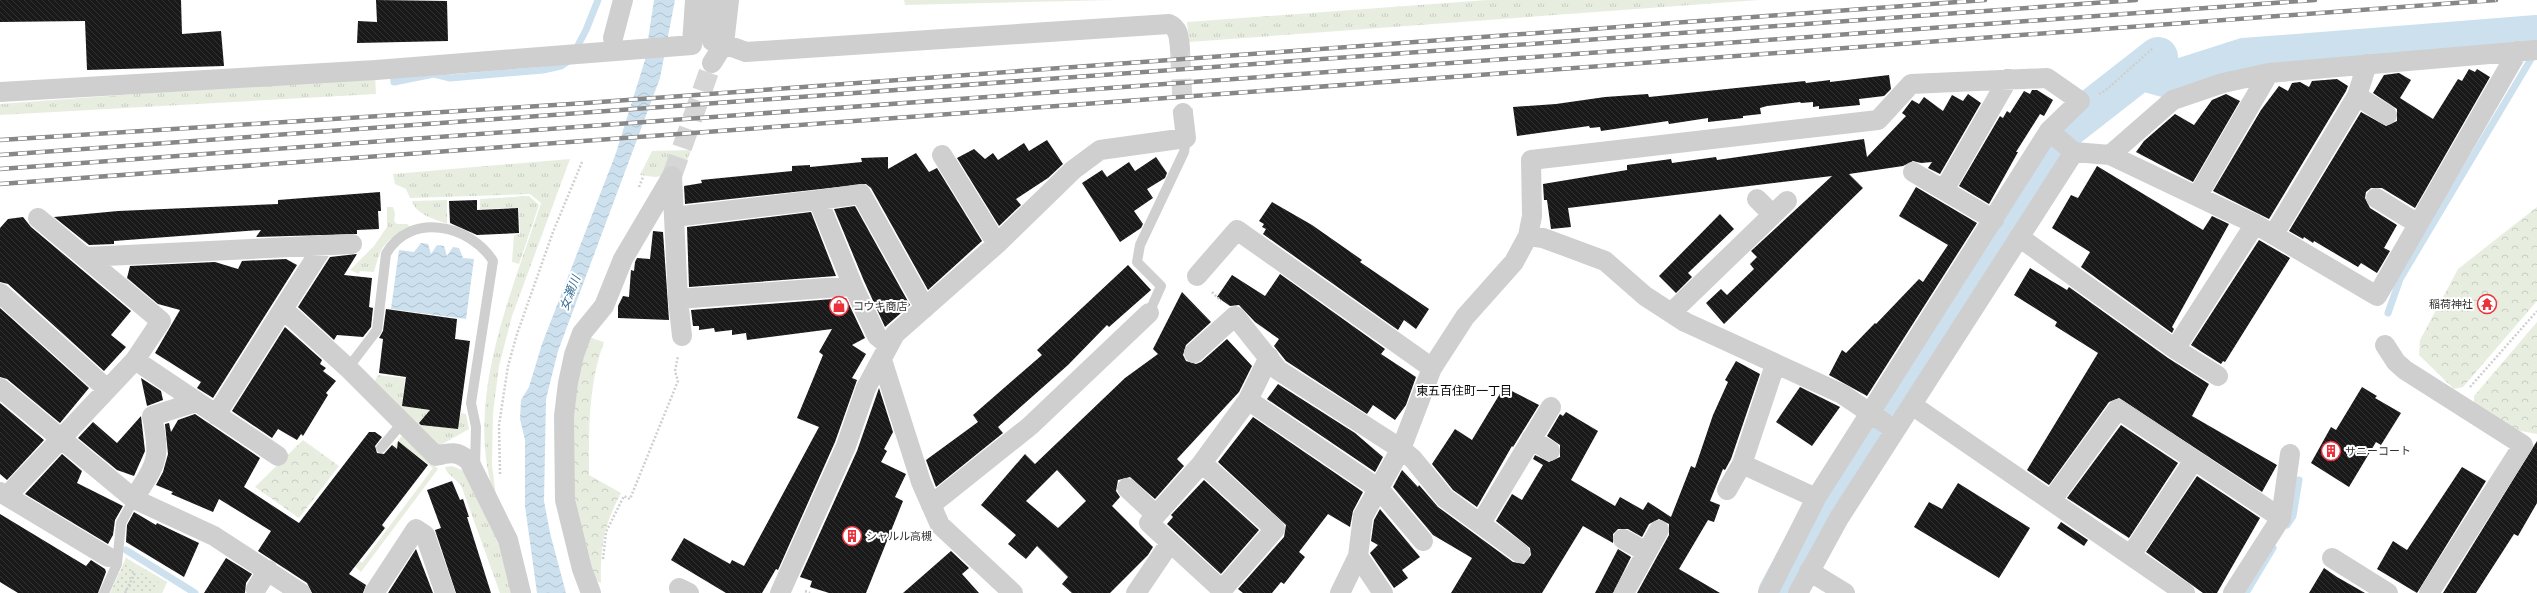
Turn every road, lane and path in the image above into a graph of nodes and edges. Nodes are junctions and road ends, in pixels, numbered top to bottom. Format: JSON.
{"nodes":[{"id":1,"x":623,"y":0,"type":"edge"},
{"id":2,"x":695,"y":0,"type":"edge"},
{"id":3,"x":714,"y":0,"type":"edge"},
{"id":4,"x":729,"y":0,"type":"edge"},
{"id":5,"x":718,"y":36,"type":"junction"},
{"id":6,"x":613,"y":38,"type":"dead end"},
{"id":7,"x":2153,"y":48,"type":"dead end"},
{"id":8,"x":1180,"y":49,"type":"tunnel mouth"},
{"id":9,"x":2537,"y":50,"type":"edge"},
{"id":10,"x":2518,"y":51,"type":"junction"},
{"id":11,"x":2367,"y":64,"type":"junction"},
{"id":12,"x":2269,"y":72,"type":"junction"},
{"id":13,"x":2008,"y":79,"type":"junction"},
{"id":14,"x":0,"y":92,"type":"edge"},
{"id":15,"x":2357,"y":96,"type":"junction"},
{"id":16,"x":2080,"y":101,"type":"junction"},
{"id":17,"x":1183,"y":112,"type":"tunnel mouth"},
{"id":18,"x":2387,"y":115,"type":"dead end"},
{"id":19,"x":1186,"y":138,"type":"junction"},
{"id":20,"x":2060,"y":140,"type":"junction"},
{"id":21,"x":942,"y":154,"type":"dead end"},
{"id":22,"x":2110,"y":155,"type":"junction"},
{"id":23,"x":582,"y":162,"type":"dead end"},
{"id":24,"x":1913,"y":172,"type":"dead end"},
{"id":25,"x":1944,"y":190,"type":"junction"},
{"id":26,"x":2198,"y":195,"type":"junction"},
{"id":27,"x":2376,"y":198,"type":"dead end"},
{"id":28,"x":1757,"y":199,"type":"dead end"},
{"id":29,"x":818,"y":200,"type":"junction"},
{"id":30,"x":1787,"y":200,"type":"dead end"},
{"id":31,"x":1772,"y":214,"type":"junction"},
{"id":32,"x":674,"y":216,"type":"junction"},
{"id":33,"x":38,"y":218,"type":"dead end"},
{"id":34,"x":2255,"y":224,"type":"junction"},
{"id":35,"x":2418,"y":224,"type":"junction"},
{"id":36,"x":2004,"y":230,"type":"junction"},
{"id":37,"x":2274,"y":234,"type":"junction"},
{"id":38,"x":1528,"y":236,"type":"junction"},
{"id":39,"x":352,"y":244,"type":"dead end"},
{"id":40,"x":998,"y":244,"type":"junction"},
{"id":41,"x":324,"y":245,"type":"junction"},
{"id":42,"x":85,"y":257,"type":"junction"},
{"id":43,"x":1197,"y":276,"type":"joint"},
{"id":44,"x":1991,"y":282,"type":"junction"},
{"id":45,"x":853,"y":286,"type":"junction"},
{"id":46,"x":1960,"y":286,"type":"junction"},
{"id":47,"x":0,"y":293,"type":"edge"},
{"id":48,"x":678,"y":299,"type":"junction"},
{"id":49,"x":925,"y":308,"type":"junction"},
{"id":50,"x":283,"y":309,"type":"junction"},
{"id":51,"x":2537,"y":311,"type":"edge"},
{"id":52,"x":1149,"y":313,"type":"joint"},
{"id":53,"x":1672,"y":313,"type":"junction"},
{"id":54,"x":1235,"y":316,"type":"junction"},
{"id":55,"x":682,"y":336,"type":"joint"},
{"id":56,"x":2385,"y":345,"type":"dead end"},
{"id":57,"x":2175,"y":349,"type":"junction"},
{"id":58,"x":885,"y":352,"type":"junction"},
{"id":59,"x":1194,"y":353,"type":"dead end"},
{"id":60,"x":1269,"y":357,"type":"junction"},
{"id":61,"x":135,"y":360,"type":"junction"},
{"id":62,"x":1775,"y":364,"type":"junction"},
{"id":63,"x":348,"y":368,"type":"junction"},
{"id":64,"x":1432,"y":368,"type":"junction"},
{"id":65,"x":2218,"y":376,"type":"dead end"},
{"id":66,"x":0,"y":388,"type":"edge"},
{"id":67,"x":107,"y":389,"type":"junction"},
{"id":68,"x":1882,"y":397,"type":"junction"},
{"id":69,"x":1248,"y":400,"type":"junction"},
{"id":70,"x":196,"y":402,"type":"junction"},
{"id":71,"x":2457,"y":403,"type":"junction"},
{"id":72,"x":1551,"y":407,"type":"dead end"},
{"id":73,"x":1909,"y":409,"type":"junction"},
{"id":74,"x":216,"y":415,"type":"junction"},
{"id":75,"x":1871,"y":415,"type":"junction"},
{"id":76,"x":403,"y":422,"type":"junction"},
{"id":77,"x":1895,"y":430,"type":"junction"},
{"id":78,"x":61,"y":438,"type":"junction"},
{"id":79,"x":1531,"y":439,"type":"junction"},
{"id":80,"x":381,"y":448,"type":"dead end"},
{"id":81,"x":1401,"y":449,"type":"junction"},
{"id":82,"x":1550,"y":451,"type":"dead end"},
{"id":83,"x":2290,"y":454,"type":"dead end"},
{"id":84,"x":278,"y":456,"type":"dead end"},
{"id":85,"x":2194,"y":460,"type":"junction"},
{"id":86,"x":1202,"y":462,"type":"junction"},
{"id":87,"x":1742,"y":464,"type":"junction"},
{"id":88,"x":475,"y":469,"type":"junction"},
{"id":89,"x":501,"y":480,"type":"dead end"},
{"id":90,"x":1127,"y":488,"type":"dead end"},
{"id":91,"x":1379,"y":489,"type":"junction"},
{"id":92,"x":1727,"y":490,"type":"dead end"},
{"id":93,"x":4,"y":494,"type":"edge"},
{"id":94,"x":1816,"y":498,"type":"junction"},
{"id":95,"x":134,"y":499,"type":"junction"},
{"id":96,"x":2051,"y":501,"type":"junction"},
{"id":97,"x":931,"y":505,"type":"junction"},
{"id":98,"x":1156,"y":515,"type":"junction"},
{"id":99,"x":2281,"y":518,"type":"junction"},
{"id":100,"x":1481,"y":523,"type":"junction"},
{"id":101,"x":1659,"y":530,"type":"dead end"},
{"id":102,"x":1623,"y":539,"type":"dead end"},
{"id":103,"x":1423,"y":541,"type":"dead end"},
{"id":104,"x":1170,"y":543,"type":"junction"},
{"id":105,"x":1646,"y":552,"type":"junction"},
{"id":106,"x":1520,"y":554,"type":"dead end"},
{"id":107,"x":1358,"y":556,"type":"junction"},
{"id":108,"x":2131,"y":556,"type":"junction"},
{"id":109,"x":108,"y":557,"type":"dead end"},
{"id":110,"x":2332,"y":558,"type":"dead end"},
{"id":111,"x":603,"y":561,"type":"dead end"},
{"id":112,"x":268,"y":570,"type":"junction"},
{"id":113,"x":1809,"y":571,"type":"junction"},
{"id":114,"x":256,"y":589,"type":"dead end"},
{"id":115,"x":1770,"y":592,"type":"edge"},
{"id":116,"x":104,"y":593,"type":"edge"},
{"id":117,"x":301,"y":593,"type":"edge"},
{"id":118,"x":374,"y":593,"type":"edge"},
{"id":119,"x":445,"y":593,"type":"edge"},
{"id":120,"x":521,"y":593,"type":"edge"},
{"id":121,"x":591,"y":593,"type":"edge"},
{"id":122,"x":780,"y":593,"type":"edge"},
{"id":123,"x":1013,"y":593,"type":"edge"},
{"id":124,"x":1136,"y":593,"type":"edge"},
{"id":125,"x":1340,"y":593,"type":"edge"},
{"id":126,"x":1383,"y":593,"type":"edge"},
{"id":127,"x":1624,"y":593,"type":"edge"},
{"id":128,"x":1798,"y":593,"type":"edge"},
{"id":129,"x":1845,"y":593,"type":"edge"},
{"id":130,"x":2185,"y":593,"type":"edge"},
{"id":131,"x":2233,"y":593,"type":"edge"},
{"id":132,"x":2388,"y":593,"type":"edge"},
{"id":133,"x":2429,"y":593,"type":"edge"}],
"edges":[{"from":1,"to":6,"type":"street"},
{"from":2,"to":14,"type":"street"},
{"from":3,"to":5,"type":"street"},
{"from":4,"to":5,"type":"street"},
{"from":5,"to":8,"type":"street"},
{"from":7,"to":16,"type":"path"},
{"from":9,"to":10,"type":"street"},
{"from":10,"to":11,"type":"street"},
{"from":10,"to":35,"type":"street"},
{"from":11,"to":12,"type":"street"},
{"from":11,"to":15,"type":"street"},
{"from":12,"to":22,"type":"street"},
{"from":12,"to":26,"type":"street"},
{"from":13,"to":16,"type":"street"},
{"from":13,"to":25,"type":"street"},
{"from":13,"to":38,"type":"street"},
{"from":15,"to":18,"type":"street"},
{"from":15,"to":37,"type":"street"},
{"from":16,"to":20,"type":"street"},
{"from":17,"to":19,"type":"street"},
{"from":19,"to":40,"type":"street"},
{"from":19,"to":52,"type":"lane"},
{"from":20,"to":22,"type":"street"},
{"from":20,"to":36,"type":"street"},
{"from":20,"to":36,"type":"street"},
{"from":21,"to":40,"type":"street"},
{"from":22,"to":26,"type":"street"},
{"from":23,"to":89,"type":"path"},
{"from":24,"to":25,"type":"street"},
{"from":25,"to":36,"type":"street"},
{"from":26,"to":34,"type":"street"},
{"from":27,"to":35,"type":"street"},
{"from":28,"to":31,"type":"street"},
{"from":29,"to":32,"type":"street"},
{"from":29,"to":45,"type":"street"},
{"from":29,"to":49,"type":"street"},
{"from":30,"to":31,"type":"street"},
{"from":31,"to":53,"type":"street"},
{"from":32,"to":48,"type":"street"},
{"from":32,"to":121,"type":"street"},
{"from":33,"to":42,"type":"street"},
{"from":34,"to":37,"type":"street"},
{"from":34,"to":57,"type":"street"},
{"from":35,"to":37,"type":"street"},
{"from":36,"to":44,"type":"street"},
{"from":36,"to":46,"type":"street"},
{"from":36,"to":57,"type":"street"},
{"from":38,"to":53,"type":"street"},
{"from":38,"to":64,"type":"street"},
{"from":39,"to":41,"type":"street"},
{"from":40,"to":49,"type":"street"},
{"from":41,"to":42,"type":"street"},
{"from":41,"to":50,"type":"street"},
{"from":42,"to":61,"type":"street"},
{"from":43,"to":54,"type":"path"},
{"from":43,"to":64,"type":"street"},
{"from":44,"to":46,"type":"street"},
{"from":44,"to":73,"type":"street"},
{"from":45,"to":48,"type":"street"},
{"from":45,"to":58,"type":"street"},
{"from":46,"to":68,"type":"street"},
{"from":47,"to":67,"type":"street"},
{"from":48,"to":55,"type":"street"},
{"from":49,"to":58,"type":"street"},
{"from":50,"to":63,"type":"street"},
{"from":50,"to":74,"type":"street"},
{"from":51,"to":71,"type":"path"},
{"from":52,"to":97,"type":"street"},
{"from":53,"to":62,"type":"street"},
{"from":54,"to":59,"type":"street"},
{"from":54,"to":60,"type":"street"},
{"from":55,"to":111,"type":"path"},
{"from":56,"to":71,"type":"street"},
{"from":57,"to":65,"type":"street"},
{"from":58,"to":97,"type":"street"},
{"from":58,"to":122,"type":"street"},
{"from":60,"to":69,"type":"street"},
{"from":60,"to":81,"type":"street"},
{"from":61,"to":67,"type":"street"},
{"from":61,"to":70,"type":"street"},
{"from":62,"to":75,"type":"street"},
{"from":62,"to":87,"type":"street"},
{"from":63,"to":76,"type":"street"},
{"from":63,"to":88,"type":"lane"},
{"from":64,"to":81,"type":"street"},
{"from":66,"to":78,"type":"street"},
{"from":67,"to":78,"type":"street"},
{"from":68,"to":73,"type":"street"},
{"from":68,"to":75,"type":"street"},
{"from":69,"to":86,"type":"street"},
{"from":69,"to":91,"type":"street"},
{"from":70,"to":74,"type":"street"},
{"from":70,"to":95,"type":"street"},
{"from":71,"to":133,"type":"street"},
{"from":72,"to":79,"type":"street"},
{"from":73,"to":77,"type":"street"},
{"from":73,"to":96,"type":"street"},
{"from":74,"to":84,"type":"street"},
{"from":75,"to":77,"type":"street"},
{"from":75,"to":94,"type":"street"},
{"from":76,"to":80,"type":"lane"},
{"from":76,"to":88,"type":"street"},
{"from":77,"to":113,"type":"street"},
{"from":78,"to":93,"type":"street"},
{"from":78,"to":95,"type":"street"},
{"from":79,"to":82,"type":"street"},
{"from":79,"to":100,"type":"street"},
{"from":81,"to":91,"type":"street"},
{"from":81,"to":100,"type":"street"},
{"from":83,"to":99,"type":"street"},
{"from":85,"to":96,"type":"street"},
{"from":85,"to":99,"type":"street"},
{"from":85,"to":108,"type":"street"},
{"from":86,"to":98,"type":"street"},
{"from":86,"to":104,"type":"street"},
{"from":87,"to":92,"type":"street"},
{"from":87,"to":94,"type":"street"},
{"from":88,"to":120,"type":"street"},
{"from":90,"to":98,"type":"street"},
{"from":91,"to":103,"type":"street"},
{"from":91,"to":107,"type":"street"},
{"from":93,"to":109,"type":"street"},
{"from":94,"to":115,"type":"street"},
{"from":95,"to":112,"type":"street"},
{"from":95,"to":116,"type":"lane"},
{"from":96,"to":108,"type":"street"},
{"from":97,"to":123,"type":"street"},
{"from":98,"to":104,"type":"street"},
{"from":99,"to":131,"type":"street"},
{"from":100,"to":106,"type":"street"},
{"from":101,"to":105,"type":"street"},
{"from":102,"to":105,"type":"street"},
{"from":104,"to":124,"type":"street"},
{"from":105,"to":127,"type":"street"},
{"from":107,"to":125,"type":"street"},
{"from":107,"to":126,"type":"street"},
{"from":108,"to":130,"type":"street"},
{"from":110,"to":132,"type":"street"},
{"from":112,"to":114,"type":"street"},
{"from":112,"to":117,"type":"street"},
{"from":113,"to":128,"type":"street"},
{"from":113,"to":129,"type":"street"},
{"from":118,"to":119,"type":"street"}]}
